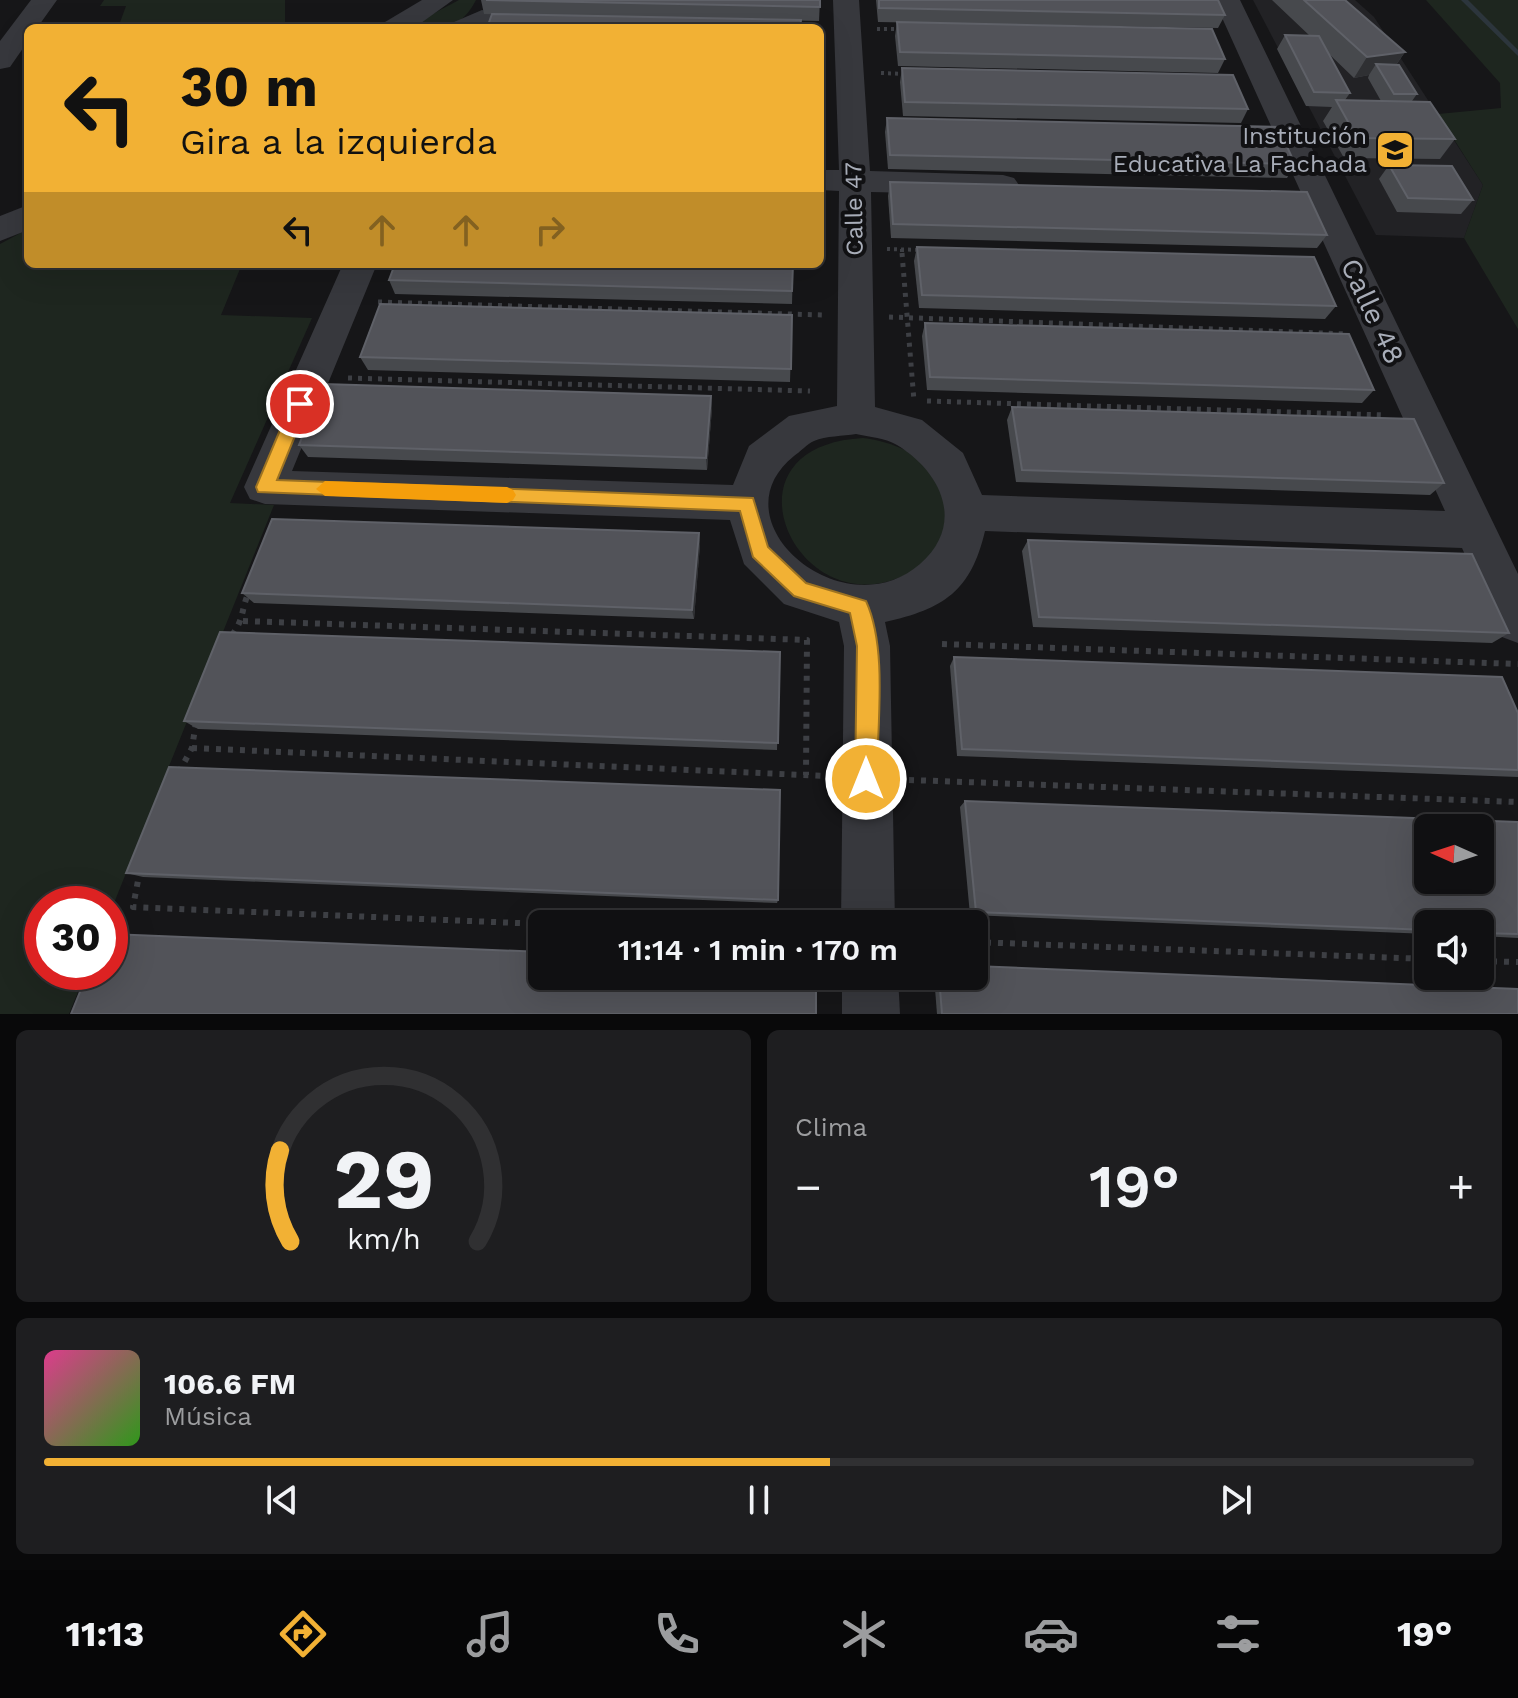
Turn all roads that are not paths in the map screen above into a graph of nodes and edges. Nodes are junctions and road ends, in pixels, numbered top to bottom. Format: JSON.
{"nodes":[{"id":1,"x":44,"y":0,"type":"edge"},
{"id":2,"x":440,"y":0,"type":"edge"},
{"id":3,"x":846,"y":0,"type":"edge"},
{"id":4,"x":1227,"y":0,"type":"edge"},
{"id":5,"x":27,"y":24,"type":"edge"},
{"id":6,"x":401,"y":24,"type":"edge"},
{"id":7,"x":24,"y":28,"type":"edge"},
{"id":8,"x":0,"y":61,"type":"edge"},
{"id":9,"x":824,"y":180,"type":"edge"},
{"id":10,"x":855,"y":181,"type":"junction"},
{"id":11,"x":1030,"y":186,"type":"edge"},
{"id":12,"x":24,"y":218,"type":"edge"},
{"id":13,"x":0,"y":230,"type":"edge"},
{"id":14,"x":358,"y":268,"type":"edge"},
{"id":15,"x":856,"y":406,"type":"junction"},
{"id":16,"x":747,"y":503,"type":"junction"},
{"id":17,"x":968,"y":512,"type":"junction"},
{"id":18,"x":1473,"y":530,"type":"junction"},
{"id":19,"x":859,"y":607,"type":"junction"},
{"id":20,"x":1518,"y":622,"type":"edge"},
{"id":21,"x":868,"y":910,"type":"edge"},
{"id":22,"x":870,"y":990,"type":"edge"},
{"id":23,"x":871,"y":1014,"type":"edge"}],
"edges":[{"from":1,"to":5,"type":"street"},
{"from":2,"to":6,"type":"street"},
{"from":3,"to":10,"type":"street","name":"Calle 47"},
{"from":4,"to":18,"type":"street","name":"Calle 48"},
{"from":7,"to":8,"type":"street"},
{"from":9,"to":10,"type":"street"},
{"from":10,"to":11,"type":"street"},
{"from":10,"to":15,"type":"street","name":"Calle 47"},
{"from":12,"to":13,"type":"street"},
{"from":14,"to":16,"type":"street"},
{"from":15,"to":16,"type":"street"},
{"from":15,"to":17,"type":"street"},
{"from":16,"to":19,"type":"street"},
{"from":17,"to":18,"type":"street"},
{"from":17,"to":19,"type":"street"},
{"from":18,"to":20,"type":"street","name":"Calle 48"},
{"from":19,"to":21,"type":"street"},
{"from":22,"to":23,"type":"street"}]}
